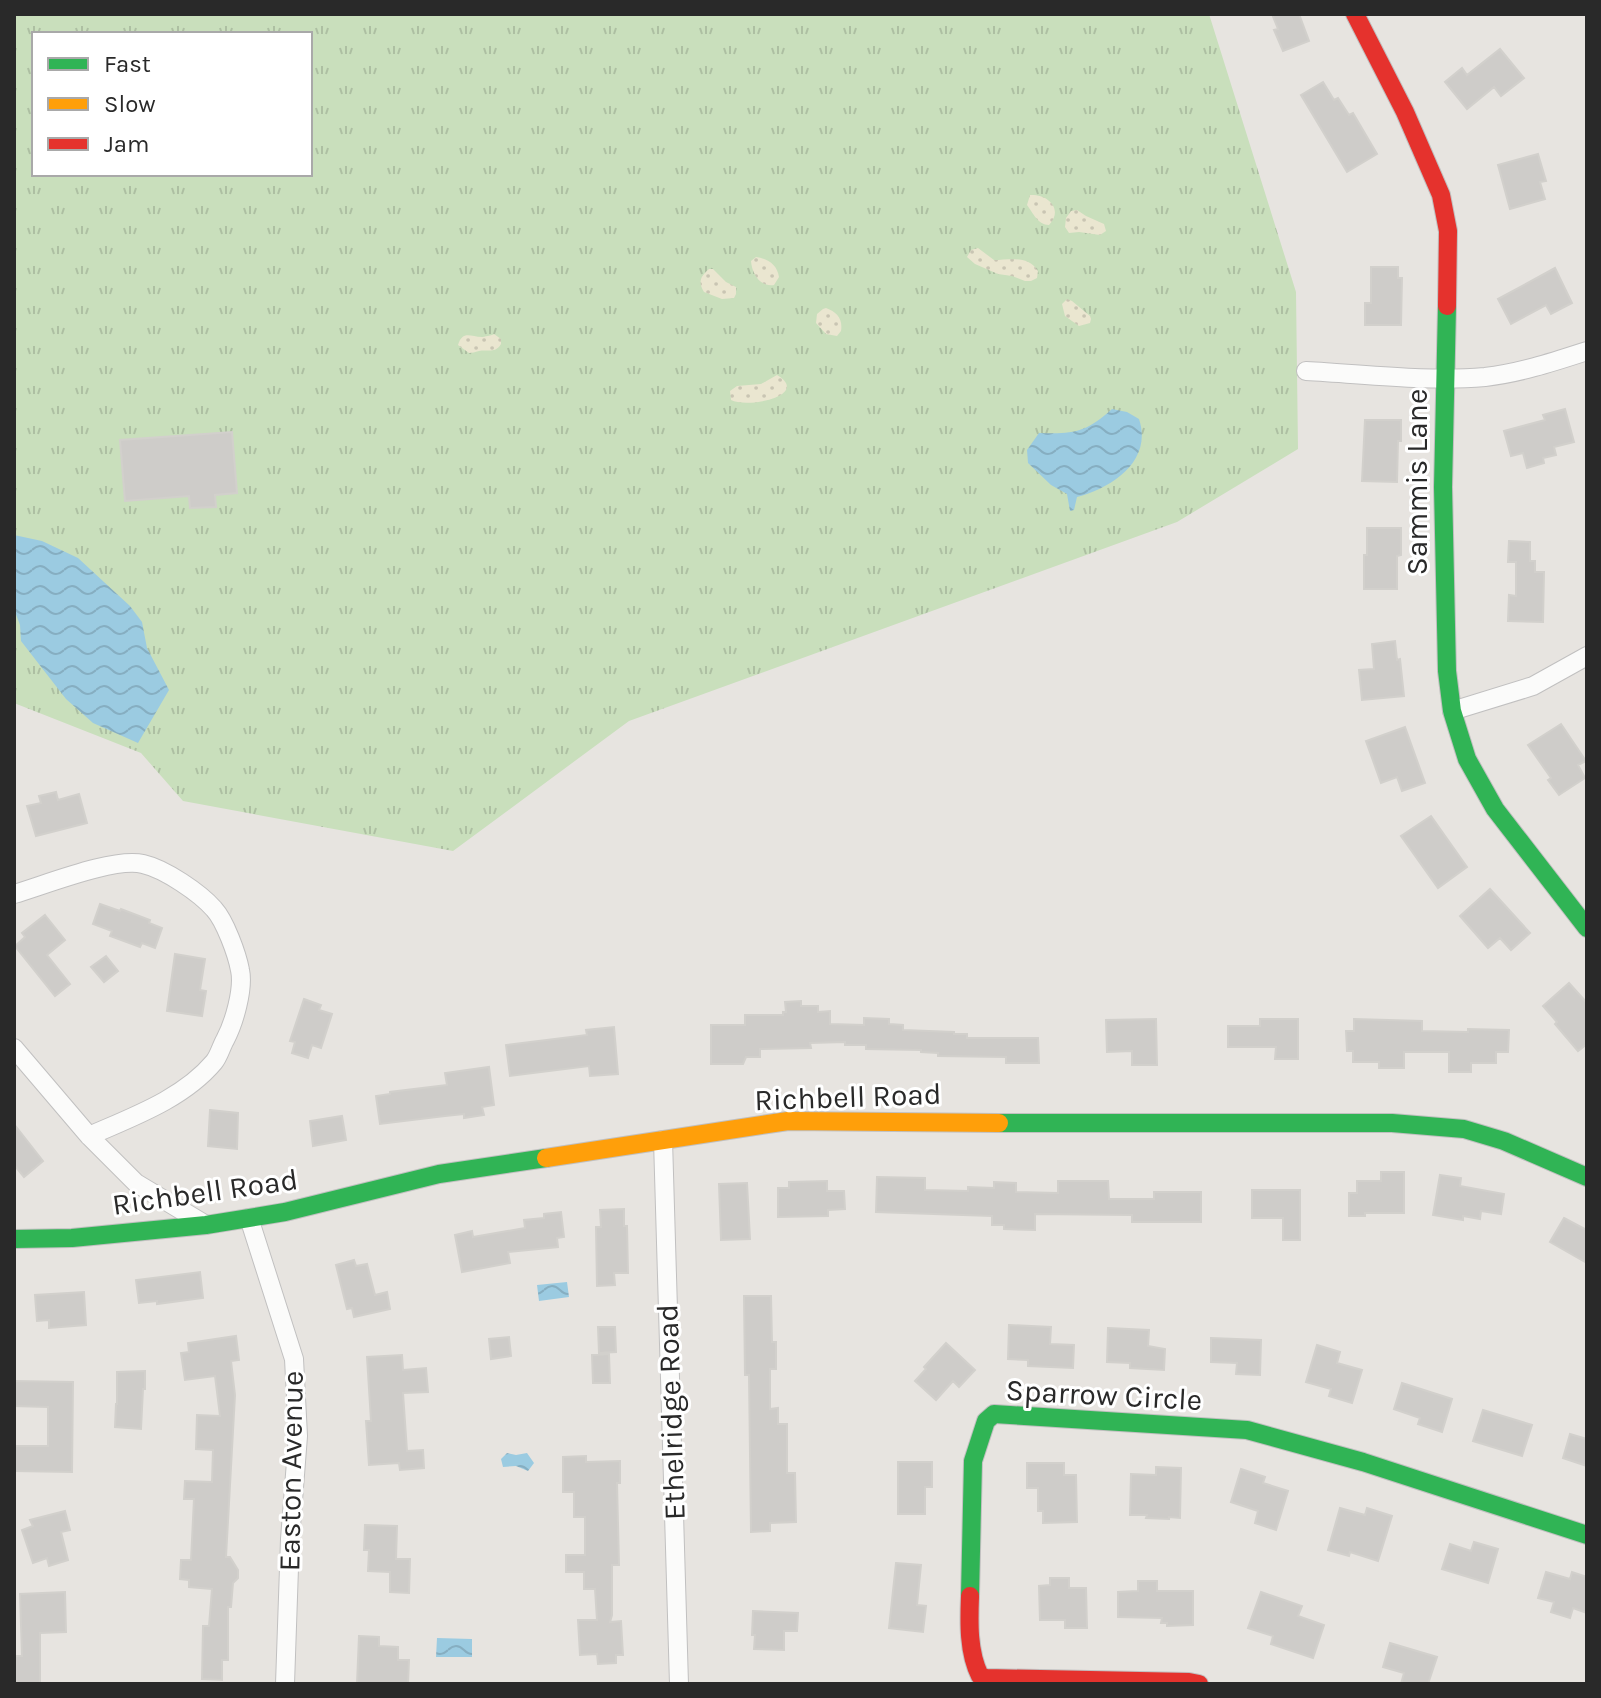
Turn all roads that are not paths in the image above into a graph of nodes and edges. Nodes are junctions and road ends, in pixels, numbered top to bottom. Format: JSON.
{"nodes":[{"id":1,"x":1355,"y":14,"type":"edge"},
{"id":2,"x":1587,"y":351,"type":"edge"},
{"id":3,"x":1306,"y":371,"type":"dead end"},
{"id":4,"x":1445,"y":378,"type":"junction"},
{"id":5,"x":1587,"y":656,"type":"edge"},
{"id":6,"x":1452,"y":711,"type":"junction"},
{"id":7,"x":14,"y":894,"type":"edge"},
{"id":8,"x":1587,"y":928,"type":"edge"},
{"id":9,"x":14,"y":1048,"type":"edge"},
{"id":10,"x":89,"y":1136,"type":"junction"},
{"id":11,"x":663,"y":1140,"type":"junction"},
{"id":12,"x":1587,"y":1177,"type":"edge"},
{"id":13,"x":249,"y":1218,"type":"junction"},
{"id":14,"x":206,"y":1225,"type":"junction"},
{"id":15,"x":14,"y":1239,"type":"edge"},
{"id":16,"x":1587,"y":1535,"type":"edge"},
{"id":17,"x":285,"y":1684,"type":"edge"},
{"id":18,"x":679,"y":1684,"type":"edge"},
{"id":19,"x":1199,"y":1684,"type":"edge"}],
"edges":[{"from":1,"to":4,"type":"street","name":"Sammis Lane"},
{"from":2,"to":4,"type":"street"},
{"from":3,"to":4,"type":"street"},
{"from":4,"to":6,"type":"street","name":"Sammis Lane"},
{"from":5,"to":6,"type":"street"},
{"from":6,"to":8,"type":"street","name":"Sammis Lane"},
{"from":7,"to":10,"type":"street"},
{"from":9,"to":10,"type":"street"},
{"from":10,"to":14,"type":"street"},
{"from":11,"to":12,"type":"street","name":"Richbell Road"},
{"from":11,"to":13,"type":"street","name":"Richbell Road"},
{"from":11,"to":18,"type":"street","name":"Ethelridge Road"},
{"from":13,"to":14,"type":"street","name":"Richbell Road"},
{"from":13,"to":17,"type":"street","name":"Easton Avenue"},
{"from":14,"to":15,"type":"street","name":"Richbell Road"},
{"from":16,"to":19,"type":"street","name":"Sparrow Circle"}]}
